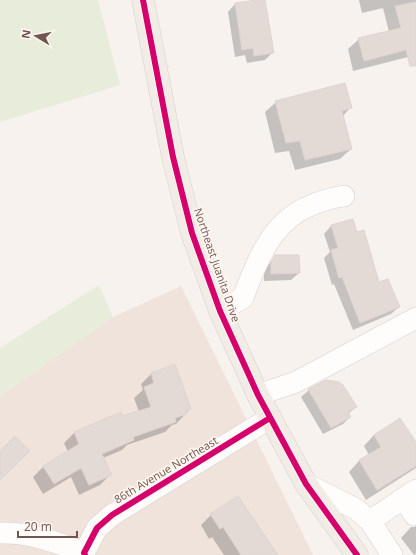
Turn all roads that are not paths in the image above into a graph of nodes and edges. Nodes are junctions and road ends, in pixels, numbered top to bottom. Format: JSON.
{"nodes":[{"id":1,"x":143,"y":0,"type":"edge"},
{"id":2,"x":344,"y":196,"type":"dead end"},
{"id":3,"x":220,"y":311,"type":"junction"},
{"id":4,"x":416,"y":318,"type":"edge"},
{"id":5,"x":258,"y":395,"type":"junction"},
{"id":6,"x":270,"y":418,"type":"junction"},
{"id":7,"x":306,"y":484,"type":"junction"},
{"id":8,"x":411,"y":501,"type":"edge"},
{"id":9,"x":370,"y":521,"type":"junction"},
{"id":10,"x":0,"y":532,"type":"edge"},
{"id":11,"x":85,"y":554,"type":"edge"},
{"id":12,"x":357,"y":555,"type":"edge"},
{"id":13,"x":392,"y":555,"type":"edge"}],
"edges":[{"from":1,"to":3,"type":"main road","name":"Northeast Juanita Drive"},
{"from":2,"to":3,"type":"street"},
{"from":3,"to":5,"type":"main road","name":"Northeast Juanita Drive"},
{"from":4,"to":5,"type":"street"},
{"from":5,"to":6,"type":"main road","name":"Northeast Juanita Drive"},
{"from":6,"to":7,"type":"main road","name":"Northeast Juanita Drive"},
{"from":6,"to":11,"type":"street","name":"86th Avenue Northeast"},
{"from":7,"to":9,"type":"street"},
{"from":7,"to":12,"type":"main road","name":"Northeast Juanita Drive"},
{"from":8,"to":9,"type":"street"},
{"from":9,"to":13,"type":"street"},
{"from":10,"to":11,"type":"street","name":"86th Avenue Northeast"}]}
